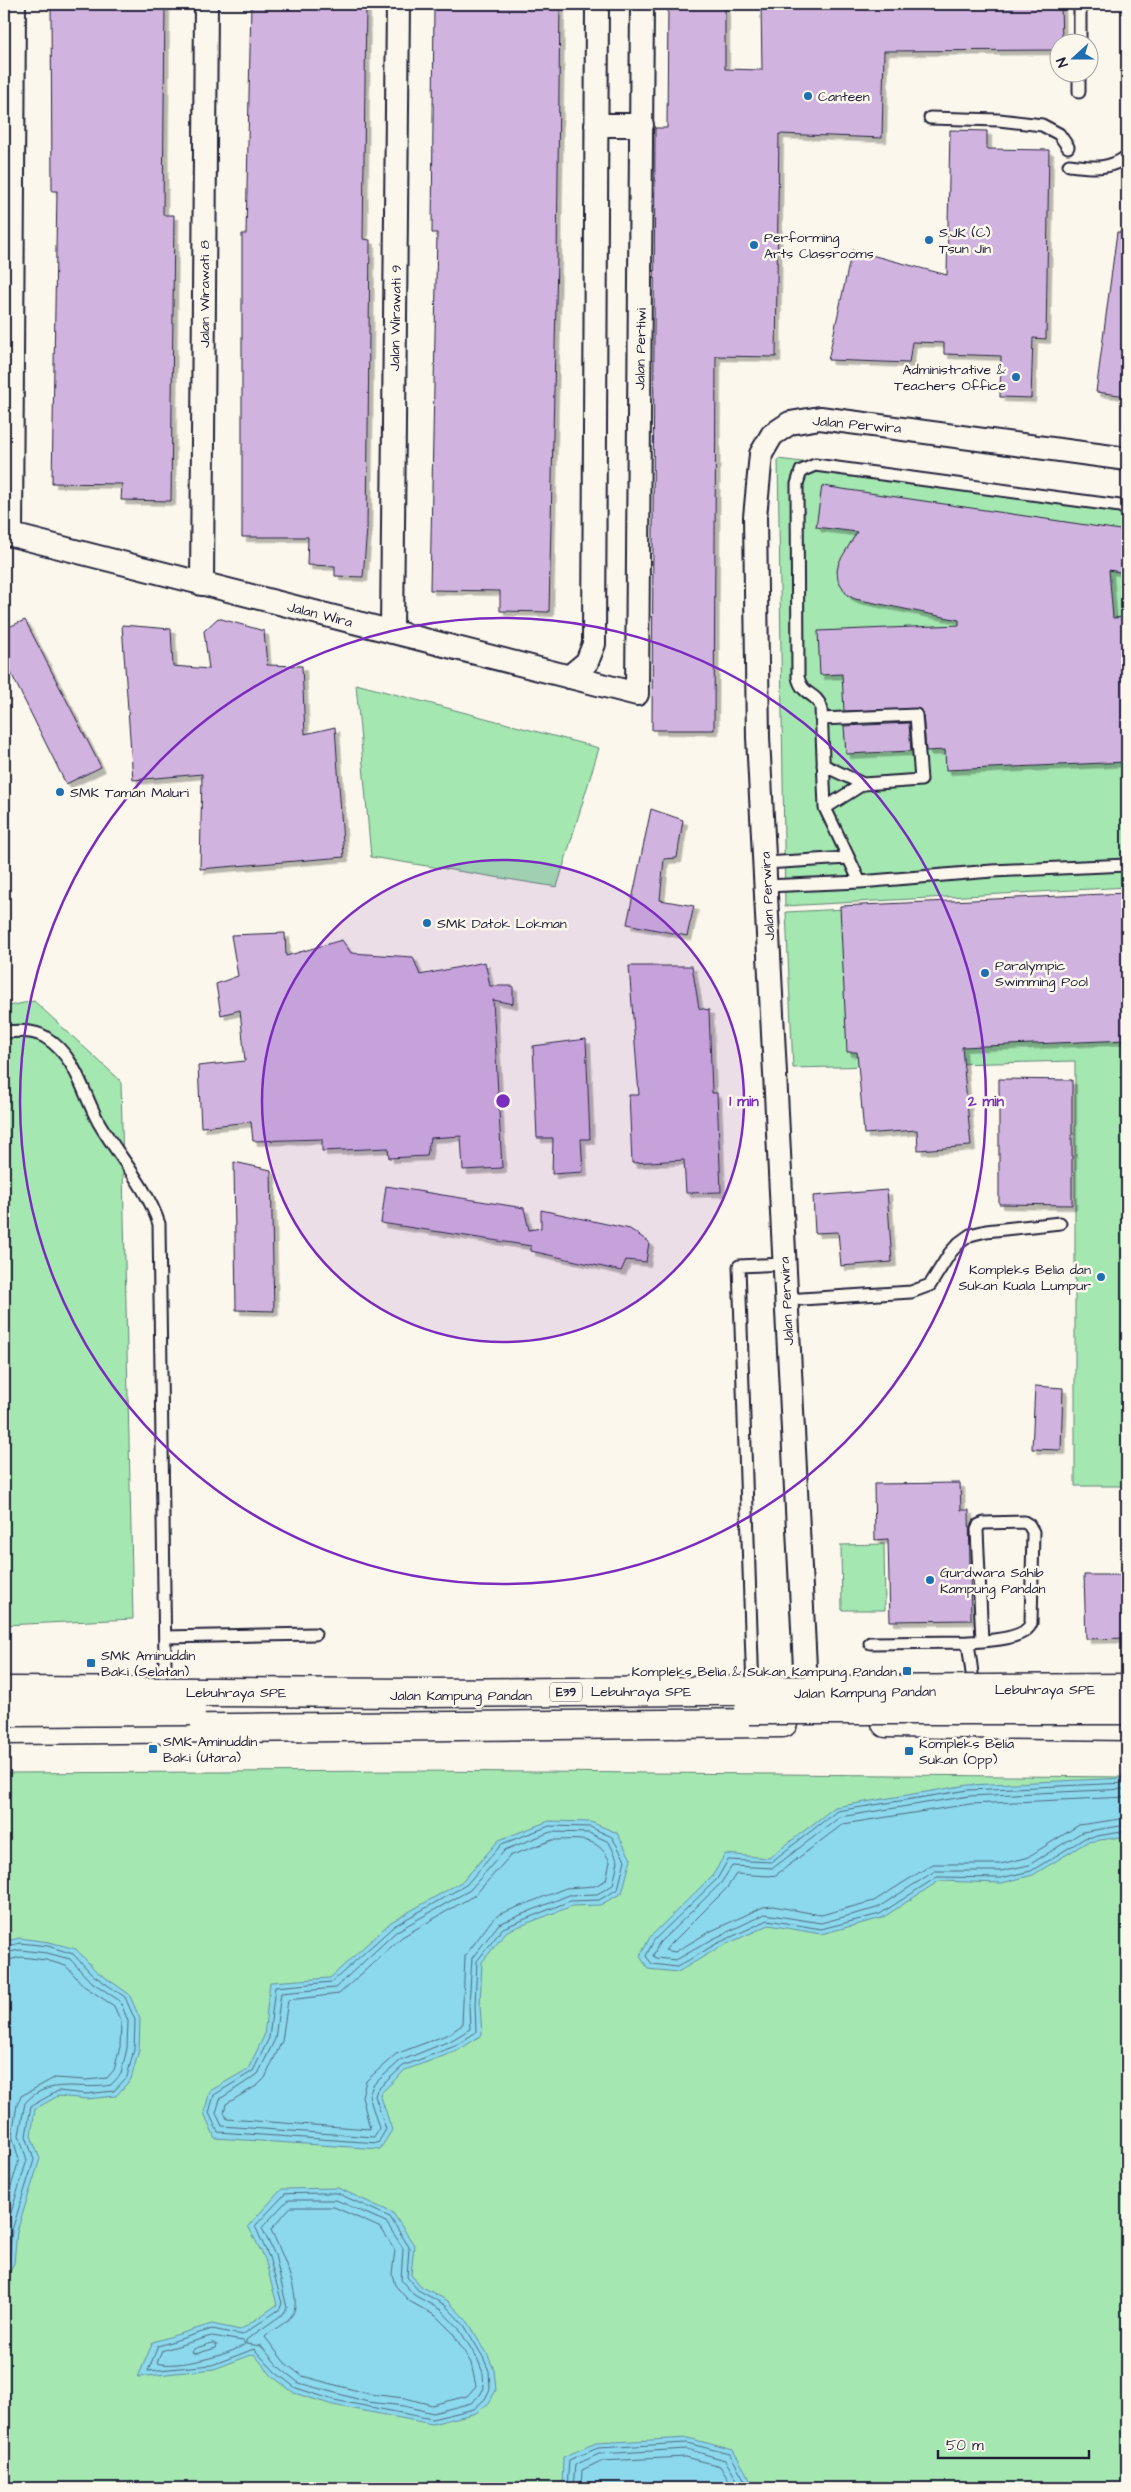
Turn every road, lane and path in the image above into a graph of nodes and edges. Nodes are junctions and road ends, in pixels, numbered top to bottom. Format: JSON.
{"nodes":[{"id":1,"x":14,"y":4,"type":"edge"},
{"id":2,"x":206,"y":4,"type":"edge"},
{"id":3,"x":398,"y":4,"type":"edge"},
{"id":4,"x":597,"y":4,"type":"edge"},
{"id":5,"x":642,"y":4,"type":"edge"},
{"id":6,"x":1080,"y":4,"type":"edge"},
{"id":7,"x":1080,"y":32,"type":"edge"},
{"id":8,"x":1078,"y":82,"type":"edge"},
{"id":9,"x":1078,"y":92,"type":"dead end"},
{"id":10,"x":930,"y":118,"type":"dead end"},
{"id":11,"x":596,"y":125,"type":"junction"},
{"id":12,"x":642,"y":125,"type":"junction"},
{"id":13,"x":1068,"y":147,"type":"dead end"},
{"id":14,"x":1127,"y":156,"type":"edge"},
{"id":15,"x":1069,"y":165,"type":"dead end"},
{"id":16,"x":1127,"y":459,"type":"edge"},
{"id":17,"x":1127,"y":510,"type":"edge"},
{"id":18,"x":8,"y":534,"type":"edge"},
{"id":19,"x":202,"y":584,"type":"junction"},
{"id":20,"x":392,"y":632,"type":"junction"},
{"id":21,"x":569,"y":677,"type":"junction"},
{"id":22,"x":637,"y":694,"type":"joint"},
{"id":23,"x":821,"y":719,"type":"junction"},
{"id":24,"x":823,"y":765,"type":"junction"},
{"id":25,"x":863,"y":784,"type":"junction"},
{"id":26,"x":825,"y":808,"type":"junction"},
{"id":27,"x":848,"y":858,"type":"junction"},
{"id":28,"x":765,"y":863,"type":"junction"},
{"id":29,"x":1127,"y":865,"type":"edge"},
{"id":30,"x":860,"y":882,"type":"junction"},
{"id":31,"x":766,"y":886,"type":"junction"},
{"id":32,"x":4,"y":1032,"type":"edge"},
{"id":33,"x":1060,"y":1222,"type":"dead end"},
{"id":34,"x":784,"y":1264,"type":"junction"},
{"id":35,"x":786,"y":1300,"type":"junction"},
{"id":36,"x":315,"y":1634,"type":"dead end"},
{"id":37,"x":164,"y":1636,"type":"junction"},
{"id":38,"x":982,"y":1641,"type":"junction"},
{"id":39,"x":968,"y":1642,"type":"junction"},
{"id":40,"x":870,"y":1644,"type":"dead end"},
{"id":41,"x":974,"y":1689,"type":"junction"},
{"id":42,"x":1127,"y":1689,"type":"edge"},
{"id":43,"x":4,"y":1691,"type":"edge"},
{"id":44,"x":753,"y":1693,"type":"junction"},
{"id":45,"x":807,"y":1694,"type":"junction"},
{"id":46,"x":152,"y":1697,"type":"junction"},
{"id":47,"x":4,"y":1698,"type":"edge"},
{"id":48,"x":1127,"y":1710,"type":"edge"},
{"id":49,"x":4,"y":1712,"type":"edge"},
{"id":50,"x":808,"y":1723,"type":"junction"},
{"id":51,"x":1127,"y":1726,"type":"edge"},
{"id":52,"x":4,"y":1730,"type":"edge"}],
"edges":[{"from":1,"to":18,"type":"street"},
{"from":2,"to":19,"type":"street","name":"Jalan Wirawati 8"},
{"from":3,"to":20,"type":"street","name":"Jalan Wirawati 9"},
{"from":4,"to":11,"type":"street"},
{"from":5,"to":12,"type":"street","name":"Jalan Pertiwi"},
{"from":6,"to":7,"type":"lane"},
{"from":8,"to":9,"type":"lane"},
{"from":10,"to":13,"type":"lane"},
{"from":11,"to":12,"type":"street"},
{"from":11,"to":21,"type":"street"},
{"from":12,"to":22,"type":"street","name":"Jalan Pertiwi"},
{"from":14,"to":15,"type":"lane"},
{"from":16,"to":28,"type":"street","name":"Jalan Perwira"},
{"from":17,"to":23,"type":"lane"},
{"from":18,"to":19,"type":"street","name":"Jalan Wira"},
{"from":19,"to":20,"type":"street","name":"Jalan Wira"},
{"from":20,"to":21,"type":"street","name":"Jalan Wira"},
{"from":21,"to":22,"type":"street","name":"Jalan Wira"},
{"from":23,"to":24,"type":"lane"},
{"from":23,"to":25,"type":"lane"},
{"from":24,"to":25,"type":"lane"},
{"from":24,"to":26,"type":"lane"},
{"from":25,"to":26,"type":"lane"},
{"from":26,"to":27,"type":"lane"},
{"from":27,"to":28,"type":"lane"},
{"from":27,"to":30,"type":"lane"},
{"from":28,"to":31,"type":"street","name":"Jalan Perwira"},
{"from":29,"to":30,"type":"lane"},
{"from":30,"to":31,"type":"lane"},
{"from":31,"to":34,"type":"street","name":"Jalan Perwira"},
{"from":32,"to":37,"type":"lane"},
{"from":33,"to":35,"type":"lane"},
{"from":34,"to":35,"type":"street","name":"Jalan Perwira"},
{"from":34,"to":44,"type":"lane"},
{"from":35,"to":45,"type":"street","name":"Jalan Perwira"},
{"from":36,"to":37,"type":"lane"},
{"from":37,"to":46,"type":"lane"},
{"from":38,"to":38,"type":"lane"},
{"from":38,"to":39,"type":"lane"},
{"from":39,"to":40,"type":"lane"},
{"from":39,"to":41,"type":"lane"},
{"from":41,"to":42,"type":"main road","name":"Jalan Kampung Pandan"},
{"from":41,"to":45,"type":"main road","name":"Jalan Kampung Pandan"},
{"from":42,"to":43,"type":"main road","name":"Lebuhraya SPE","number":"E39","bridge":true},
{"from":44,"to":45,"type":"main road","name":"Jalan Kampung Pandan"},
{"from":44,"to":46,"type":"main road","name":"Jalan Kampung Pandan"},
{"from":45,"to":50,"type":"street","name":"Jalan Perwira"},
{"from":46,"to":47,"type":"main road","name":"Jalan Kampung Pandan"},
{"from":48,"to":49,"type":"main road","name":"Lebuhraya SPE","number":"E39","bridge":true},
{"from":50,"to":51,"type":"main road"},
{"from":50,"to":52,"type":"main road"}]}
